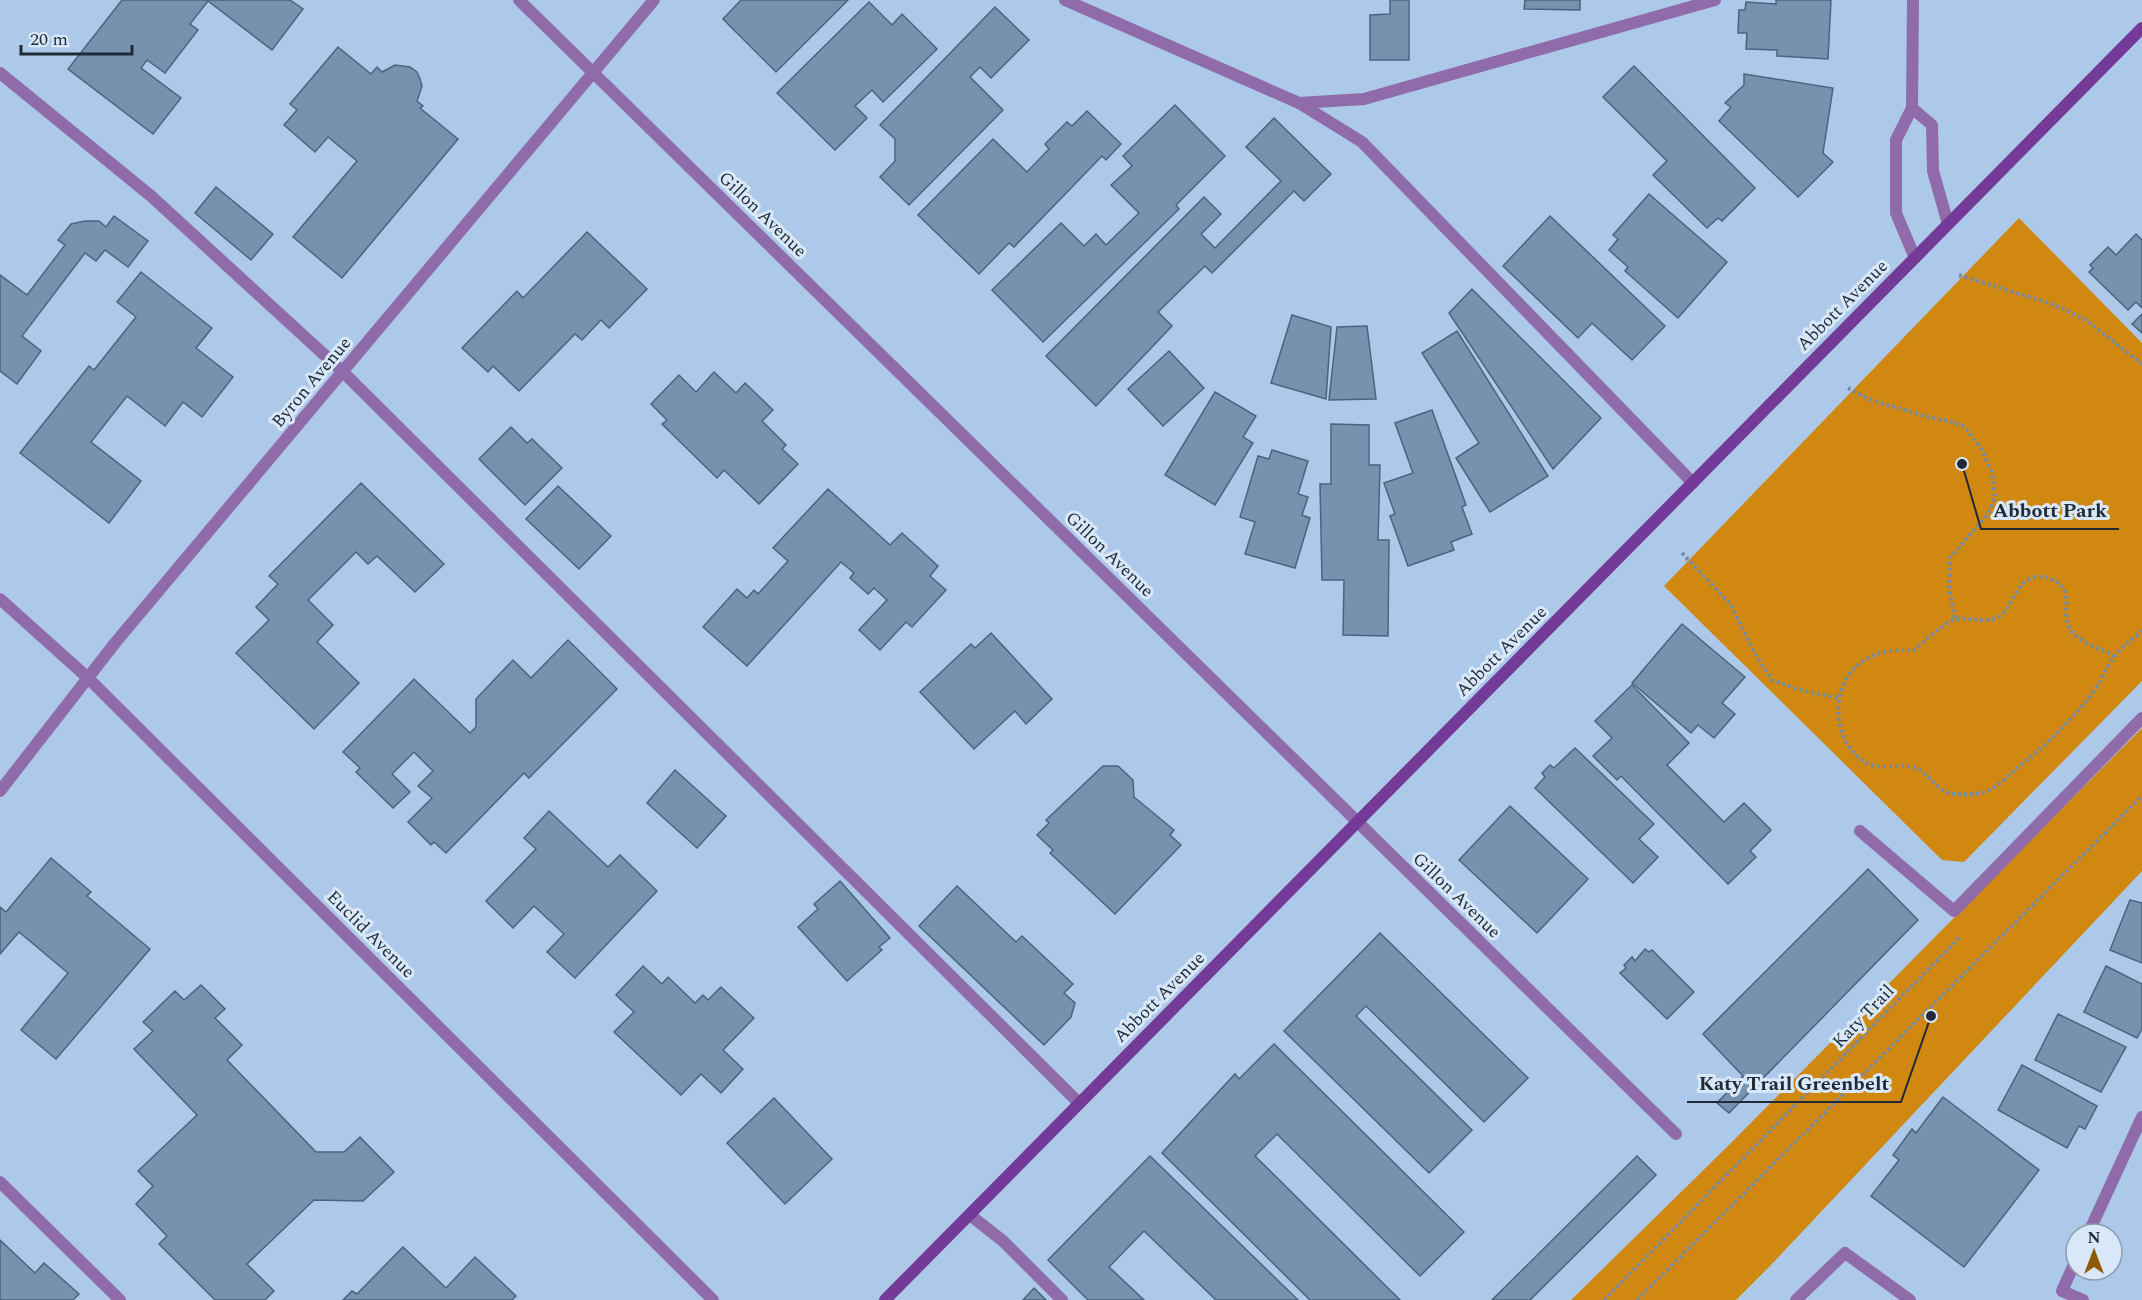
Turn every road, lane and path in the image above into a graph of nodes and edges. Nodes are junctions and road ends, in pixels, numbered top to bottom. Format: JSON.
{"nodes":[{"id":1,"x":519,"y":0,"type":"edge"},
{"id":2,"x":654,"y":0,"type":"edge"},
{"id":3,"x":1065,"y":0,"type":"edge"},
{"id":4,"x":1715,"y":0,"type":"edge"},
{"id":5,"x":1913,"y":0,"type":"edge"},
{"id":6,"x":2142,"y":28,"type":"edge"},
{"id":7,"x":594,"y":72,"type":"junction"},
{"id":8,"x":0,"y":73,"type":"edge"},
{"id":9,"x":1299,"y":103,"type":"junction"},
{"id":10,"x":1912,"y":108,"type":"junction"},
{"id":11,"x":1948,"y":224,"type":"junction"},
{"id":12,"x":1915,"y":258,"type":"junction"},
{"id":13,"x":1959,"y":275,"type":"dead end"},
{"id":14,"x":2142,"y":364,"type":"edge"},
{"id":15,"x":343,"y":372,"type":"junction"},
{"id":16,"x":1848,"y":388,"type":"dead end"},
{"id":17,"x":1693,"y":483,"type":"junction"},
{"id":18,"x":1682,"y":553,"type":"dead end"},
{"id":19,"x":0,"y":599,"type":"edge"},
{"id":20,"x":1955,"y":619,"type":"junction"},
{"id":21,"x":2142,"y":631,"type":"edge"},
{"id":22,"x":2115,"y":656,"type":"junction"},
{"id":23,"x":88,"y":678,"type":"junction"},
{"id":24,"x":1840,"y":698,"type":"junction"},
{"id":25,"x":2142,"y":718,"type":"edge"},
{"id":26,"x":0,"y":791,"type":"edge"},
{"id":27,"x":2142,"y":796,"type":"edge"},
{"id":28,"x":1357,"y":822,"type":"junction"},
{"id":29,"x":1860,"y":831,"type":"dead end"},
{"id":30,"x":1968,"y":929,"type":"dead end"},
{"id":31,"x":1079,"y":1103,"type":"junction"},
{"id":32,"x":2142,"y":1117,"type":"edge"},
{"id":33,"x":1676,"y":1134,"type":"dead end"},
{"id":34,"x":0,"y":1182,"type":"edge"},
{"id":35,"x":969,"y":1215,"type":"junction"},
{"id":36,"x":2094,"y":1222,"type":"edge"},
{"id":37,"x":2060,"y":1295,"type":"edge"},
{"id":38,"x":120,"y":1300,"type":"edge"},
{"id":39,"x":713,"y":1300,"type":"edge"},
{"id":40,"x":885,"y":1300,"type":"edge"},
{"id":41,"x":1062,"y":1300,"type":"edge"},
{"id":42,"x":1604,"y":1300,"type":"edge"},
{"id":43,"x":1637,"y":1300,"type":"edge"},
{"id":44,"x":1796,"y":1300,"type":"edge"},
{"id":45,"x":1910,"y":1300,"type":"edge"},
{"id":46,"x":2083,"y":1300,"type":"edge"}],
"edges":[{"from":1,"to":7,"type":"street","name":"Gillon Avenue"},
{"from":2,"to":7,"type":"street","name":"Byron Avenue"},
{"from":3,"to":9,"type":"street"},
{"from":4,"to":9,"type":"street"},
{"from":5,"to":10,"type":"street"},
{"from":6,"to":11,"type":"street","name":"Abbott Avenue"},
{"from":7,"to":15,"type":"street","name":"Byron Avenue"},
{"from":7,"to":28,"type":"street","name":"Gillon Avenue"},
{"from":8,"to":15,"type":"street"},
{"from":9,"to":17,"type":"street"},
{"from":10,"to":11,"type":"street"},
{"from":10,"to":12,"type":"street"},
{"from":11,"to":12,"type":"street","name":"Abbott Avenue"},
{"from":12,"to":17,"type":"street","name":"Abbott Avenue"},
{"from":13,"to":14,"type":"path"},
{"from":15,"to":23,"type":"street","name":"Byron Avenue"},
{"from":15,"to":31,"type":"street"},
{"from":16,"to":20,"type":"path"},
{"from":17,"to":28,"type":"street","name":"Abbott Avenue"},
{"from":18,"to":24,"type":"path"},
{"from":19,"to":23,"type":"street","name":"Euclid Avenue"},
{"from":20,"to":22,"type":"path"},
{"from":20,"to":24,"type":"path"},
{"from":21,"to":22,"type":"path"},
{"from":22,"to":24,"type":"path"},
{"from":23,"to":26,"type":"street","name":"Byron Avenue"},
{"from":23,"to":39,"type":"street","name":"Euclid Avenue"},
{"from":25,"to":29,"type":"street"},
{"from":27,"to":43,"type":"path"},
{"from":28,"to":31,"type":"street","name":"Abbott Avenue"},
{"from":28,"to":33,"type":"street","name":"Gillon Avenue"},
{"from":30,"to":42,"type":"path","name":"Katy Trail"},
{"from":31,"to":35,"type":"street","name":"Abbott Avenue"},
{"from":32,"to":36,"type":"street"},
{"from":34,"to":38,"type":"street"},
{"from":35,"to":40,"type":"street","name":"Abbott Avenue"},
{"from":35,"to":41,"type":"street"},
{"from":37,"to":46,"type":"street"},
{"from":44,"to":45,"type":"street"}]}
